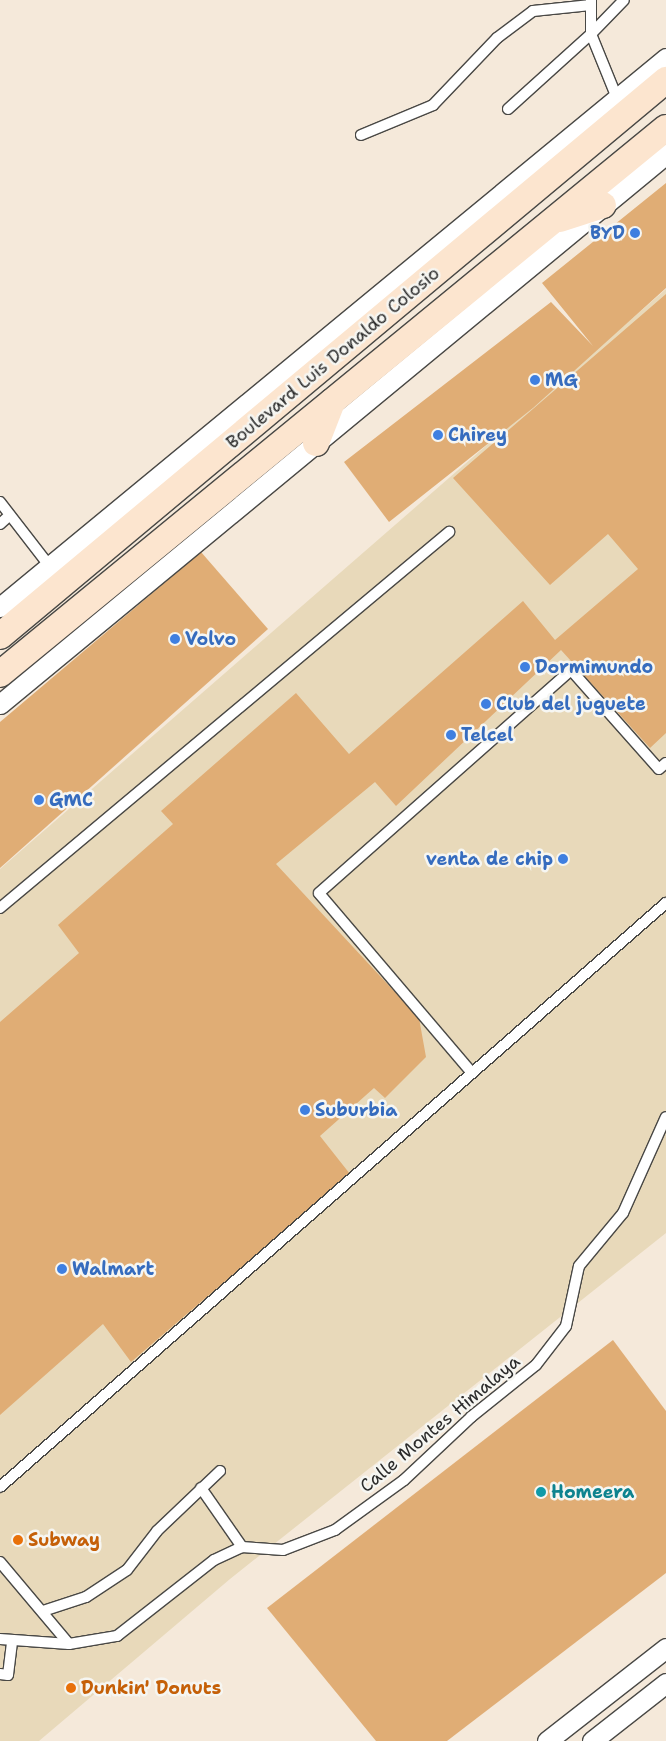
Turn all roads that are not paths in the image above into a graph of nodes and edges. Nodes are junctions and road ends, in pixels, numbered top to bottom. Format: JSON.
{"nodes":[{"id":1,"x":624,"y":0,"type":"edge"},
{"id":2,"x":591,"y":2,"type":"edge"},
{"id":3,"x":591,"y":34,"type":"junction"},
{"id":4,"x":666,"y":58,"type":"edge"},
{"id":5,"x":659,"y":75,"type":"edge"},
{"id":6,"x":617,"y":98,"type":"junction"},
{"id":7,"x":508,"y":109,"type":"dead end"},
{"id":8,"x":666,"y":128,"type":"edge"},
{"id":9,"x":361,"y":134,"type":"dead end"},
{"id":10,"x":666,"y":154,"type":"edge"},
{"id":11,"x":603,"y":205,"type":"junction"},
{"id":12,"x":468,"y":221,"type":"junction"},
{"id":13,"x":545,"y":224,"type":"junction"},
{"id":14,"x":461,"y":251,"type":"junction"},
{"id":15,"x":333,"y":399,"type":"junction"},
{"id":16,"x":316,"y":443,"type":"junction"},
{"id":17,"x":0,"y":502,"type":"edge"},
{"id":18,"x":10,"y":515,"type":"junction"},
{"id":19,"x":0,"y":524,"type":"edge"},
{"id":20,"x":449,"y":532,"type":"dead end"},
{"id":21,"x":169,"y":534,"type":"junction"},
{"id":22,"x":57,"y":575,"type":"junction"},
{"id":23,"x":0,"y":607,"type":"edge"},
{"id":24,"x":0,"y":636,"type":"edge"},
{"id":25,"x":0,"y":653,"type":"edge"},
{"id":26,"x":0,"y":674,"type":"edge"},
{"id":27,"x":0,"y":704,"type":"edge"},
{"id":28,"x":666,"y":763,"type":"edge"},
{"id":29,"x":666,"y":903,"type":"edge"},
{"id":30,"x":0,"y":908,"type":"edge"},
{"id":31,"x":472,"y":1073,"type":"junction"},
{"id":32,"x":666,"y":1117,"type":"edge"},
{"id":33,"x":220,"y":1471,"type":"dead end"},
{"id":34,"x":0,"y":1487,"type":"edge"},
{"id":35,"x":201,"y":1488,"type":"junction"},
{"id":36,"x":242,"y":1548,"type":"junction"},
{"id":37,"x":0,"y":1562,"type":"edge"},
{"id":38,"x":43,"y":1611,"type":"junction"},
{"id":39,"x":0,"y":1639,"type":"edge"},
{"id":40,"x":12,"y":1641,"type":"junction"},
{"id":41,"x":69,"y":1644,"type":"junction"},
{"id":42,"x":666,"y":1648,"type":"edge"},
{"id":43,"x":0,"y":1674,"type":"edge"},
{"id":44,"x":666,"y":1683,"type":"edge"},
{"id":45,"x":547,"y":1741,"type":"edge"},
{"id":46,"x":592,"y":1741,"type":"edge"}],
"edges":[{"from":1,"to":3,"type":"lane"},
{"from":2,"to":3,"type":"lane"},
{"from":2,"to":9,"type":"lane"},
{"from":3,"to":6,"type":"lane"},
{"from":3,"to":7,"type":"lane"},
{"from":4,"to":5,"type":"street","name":"Boulevard Luis Donaldo Colosio"},
{"from":5,"to":6,"type":"street","name":"Boulevard Luis Donaldo Colosio"},
{"from":5,"to":14,"type":"main road","name":"Boulevard Luis Donaldo Colosio"},
{"from":6,"to":12,"type":"street","name":"Boulevard Luis Donaldo Colosio"},
{"from":8,"to":13,"type":"main road","name":"Boulevard Luis Donaldo Colosio"},
{"from":10,"to":11,"type":"street"},
{"from":11,"to":13,"type":"main road"},
{"from":11,"to":16,"type":"street"},
{"from":12,"to":14,"type":"main road"},
{"from":12,"to":22,"type":"street","name":"Boulevard Luis Donaldo Colosio"},
{"from":13,"to":15,"type":"main road","name":"Boulevard Luis Donaldo Colosio"},
{"from":14,"to":22,"type":"main road","name":"Boulevard Luis Donaldo Colosio"},
{"from":15,"to":16,"type":"main road"},
{"from":15,"to":21,"type":"main road","name":"Boulevard Luis Donaldo Colosio"},
{"from":16,"to":27,"type":"street"},
{"from":17,"to":18,"type":"lane"},
{"from":18,"to":19,"type":"lane"},
{"from":18,"to":22,"type":"lane"},
{"from":20,"to":30,"type":"lane"},
{"from":21,"to":22,"type":"main road"},
{"from":21,"to":26,"type":"main road","name":"Boulevard Luis Donaldo Colosio"},
{"from":22,"to":23,"type":"street","name":"Boulevard Luis Donaldo Colosio"},
{"from":22,"to":24,"type":"main road","name":"Boulevard Luis Donaldo Colosio"},
{"from":22,"to":25,"type":"main road"},
{"from":28,"to":31,"type":"lane"},
{"from":29,"to":31,"type":"lane"},
{"from":31,"to":34,"type":"lane"},
{"from":32,"to":36,"type":"lane","name":"Calle Montes Himalaya"},
{"from":33,"to":35,"type":"lane"},
{"from":35,"to":36,"type":"lane"},
{"from":35,"to":38,"type":"lane"},
{"from":36,"to":41,"type":"lane","name":"Calle Montes Himalaya"},
{"from":37,"to":38,"type":"lane"},
{"from":38,"to":41,"type":"lane"},
{"from":39,"to":40,"type":"lane","name":"Calle Montes Himalaya"},
{"from":40,"to":41,"type":"lane","name":"Calle Montes Himalaya"},
{"from":40,"to":43,"type":"lane"},
{"from":42,"to":45,"type":"street"},
{"from":44,"to":46,"type":"street"}]}
